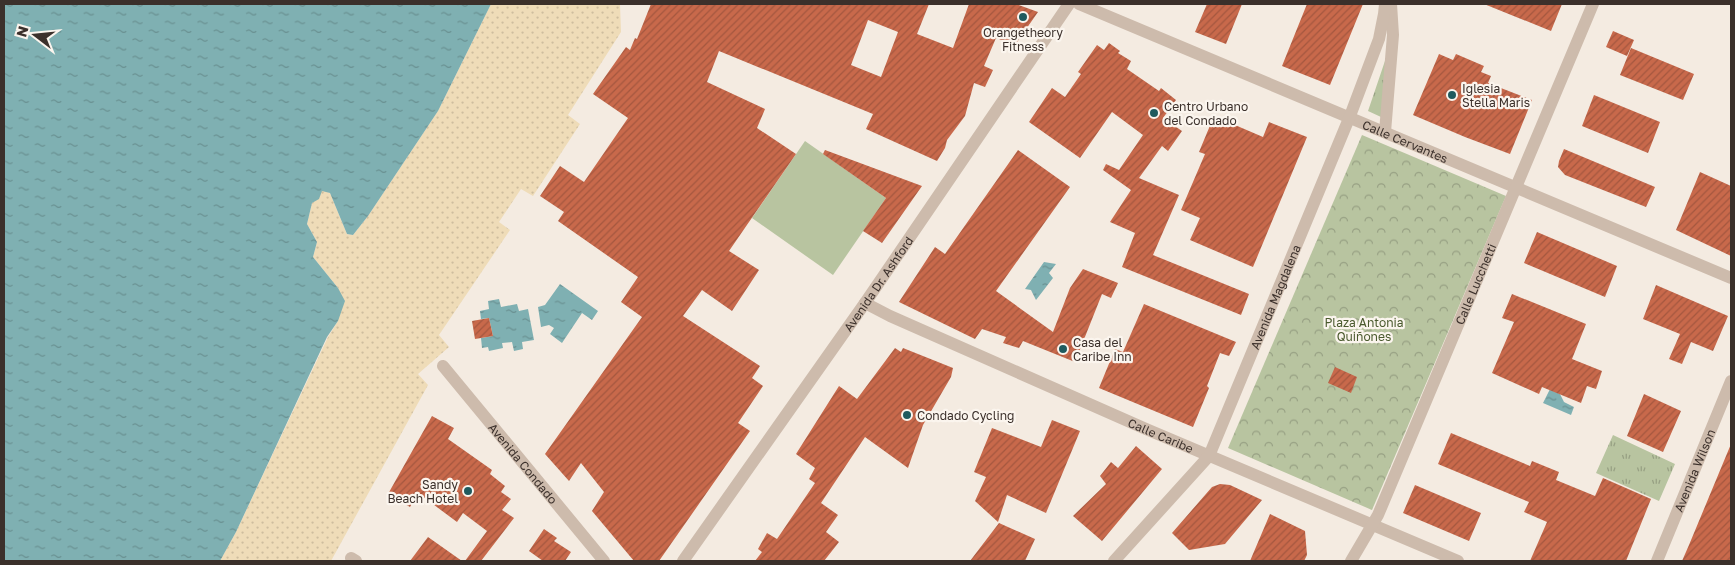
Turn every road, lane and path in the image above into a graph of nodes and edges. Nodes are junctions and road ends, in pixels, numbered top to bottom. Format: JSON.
{"nodes":[{"id":1,"x":1069,"y":4,"type":"edge"},
{"id":2,"x":1079,"y":4,"type":"edge"},
{"id":3,"x":1385,"y":4,"type":"edge"},
{"id":4,"x":1391,"y":4,"type":"edge"},
{"id":5,"x":1593,"y":4,"type":"edge"},
{"id":6,"x":1350,"y":116,"type":"junction"},
{"id":7,"x":1385,"y":132,"type":"junction"},
{"id":8,"x":1515,"y":188,"type":"junction"},
{"id":9,"x":1731,"y":278,"type":"edge"},
{"id":10,"x":865,"y":303,"type":"junction"},
{"id":11,"x":443,"y":366,"type":"dead end"},
{"id":12,"x":1731,"y":381,"type":"edge"},
{"id":13,"x":1208,"y":456,"type":"junction"},
{"id":14,"x":1372,"y":525,"type":"junction"},
{"id":15,"x":604,"y":561,"type":"edge"},
{"id":16,"x":683,"y":561,"type":"edge"},
{"id":17,"x":1114,"y":561,"type":"edge"},
{"id":18,"x":1351,"y":561,"type":"edge"},
{"id":19,"x":1458,"y":561,"type":"edge"},
{"id":20,"x":1657,"y":561,"type":"edge"}],
"edges":[{"from":1,"to":10,"type":"street","name":"Avenida Dr. Ashford"},
{"from":2,"to":6,"type":"street","name":"Calle Cervantes"},
{"from":3,"to":6,"type":"street","name":"Avenida Magdalena"},
{"from":4,"to":7,"type":"street"},
{"from":5,"to":8,"type":"street","name":"Calle Lucchetti"},
{"from":6,"to":7,"type":"street","name":"Calle Cervantes"},
{"from":6,"to":13,"type":"street","name":"Avenida Magdalena"},
{"from":7,"to":8,"type":"street","name":"Calle Cervantes"},
{"from":8,"to":9,"type":"street","name":"Calle Cervantes"},
{"from":8,"to":14,"type":"street","name":"Calle Lucchetti"},
{"from":10,"to":13,"type":"street","name":"Calle Caribe"},
{"from":10,"to":16,"type":"street","name":"Avenida Dr. Ashford"},
{"from":11,"to":15,"type":"street","name":"Avenida Condado"},
{"from":12,"to":20,"type":"street","name":"Avenida Wilson"},
{"from":13,"to":14,"type":"street","name":"Calle Caribe"},
{"from":13,"to":17,"type":"street","name":"Avenida Magdalena"},
{"from":14,"to":18,"type":"street","name":"Calle Lucchetti"},
{"from":14,"to":19,"type":"street","name":"Calle Caribe"}]}
